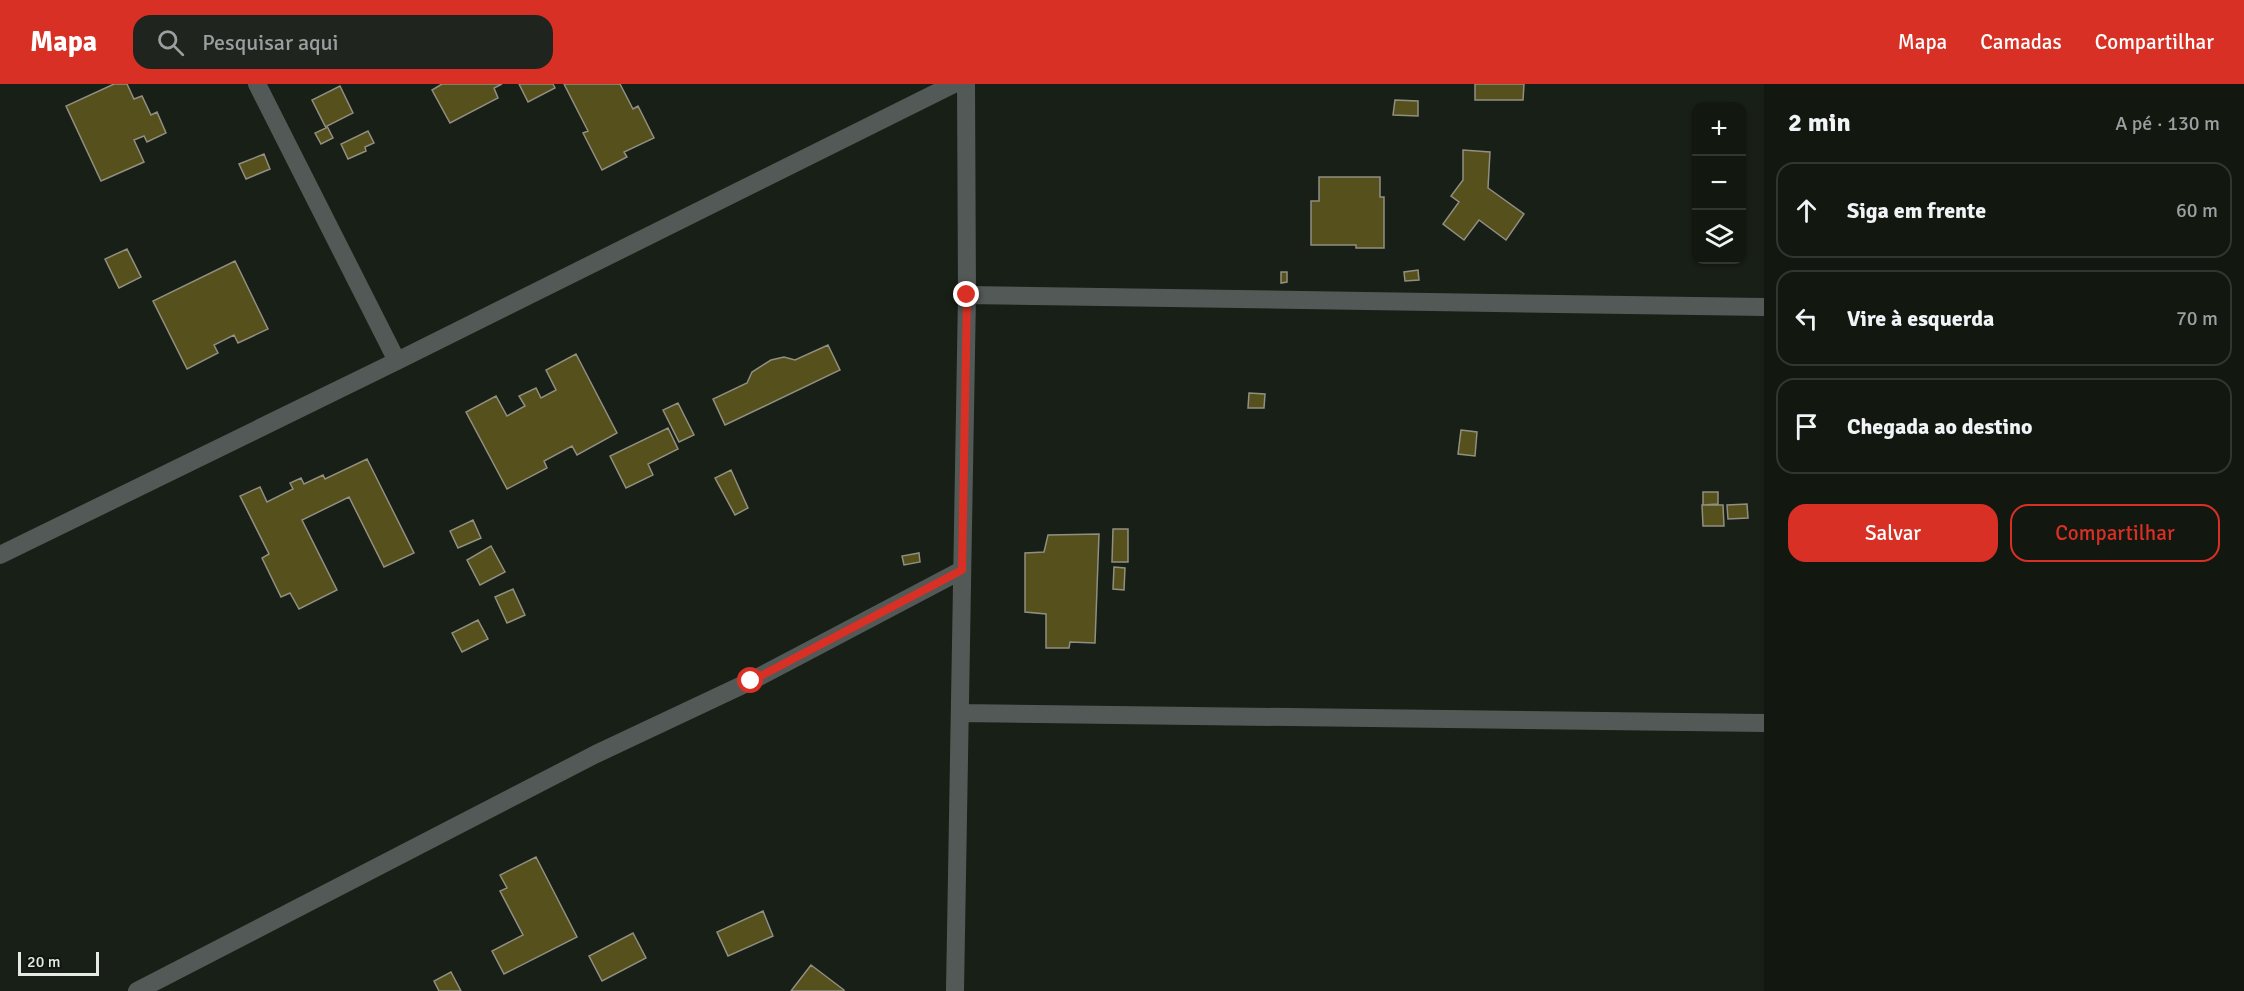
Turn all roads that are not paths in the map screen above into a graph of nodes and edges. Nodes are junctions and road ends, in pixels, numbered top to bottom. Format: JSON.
{"nodes":[{"id":1,"x":257,"y":84,"type":"edge"},
{"id":2,"x":954,"y":84,"type":"edge"},
{"id":3,"x":966,"y":84,"type":"edge"},
{"id":4,"x":967,"y":295,"type":"junction"},
{"id":5,"x":1764,"y":307,"type":"edge"},
{"id":6,"x":396,"y":361,"type":"junction"},
{"id":7,"x":0,"y":555,"type":"edge"},
{"id":8,"x":962,"y":570,"type":"junction"},
{"id":9,"x":960,"y":713,"type":"junction"},
{"id":10,"x":1764,"y":723,"type":"edge"},
{"id":11,"x":137,"y":991,"type":"edge"},
{"id":12,"x":955,"y":991,"type":"edge"}],
"edges":[{"from":1,"to":6,"type":"street"},
{"from":2,"to":6,"type":"street"},
{"from":3,"to":4,"type":"street"},
{"from":4,"to":5,"type":"street"},
{"from":4,"to":8,"type":"street"},
{"from":6,"to":7,"type":"street"},
{"from":8,"to":9,"type":"street"},
{"from":8,"to":11,"type":"street"},
{"from":9,"to":10,"type":"street"},
{"from":9,"to":12,"type":"street"}]}
